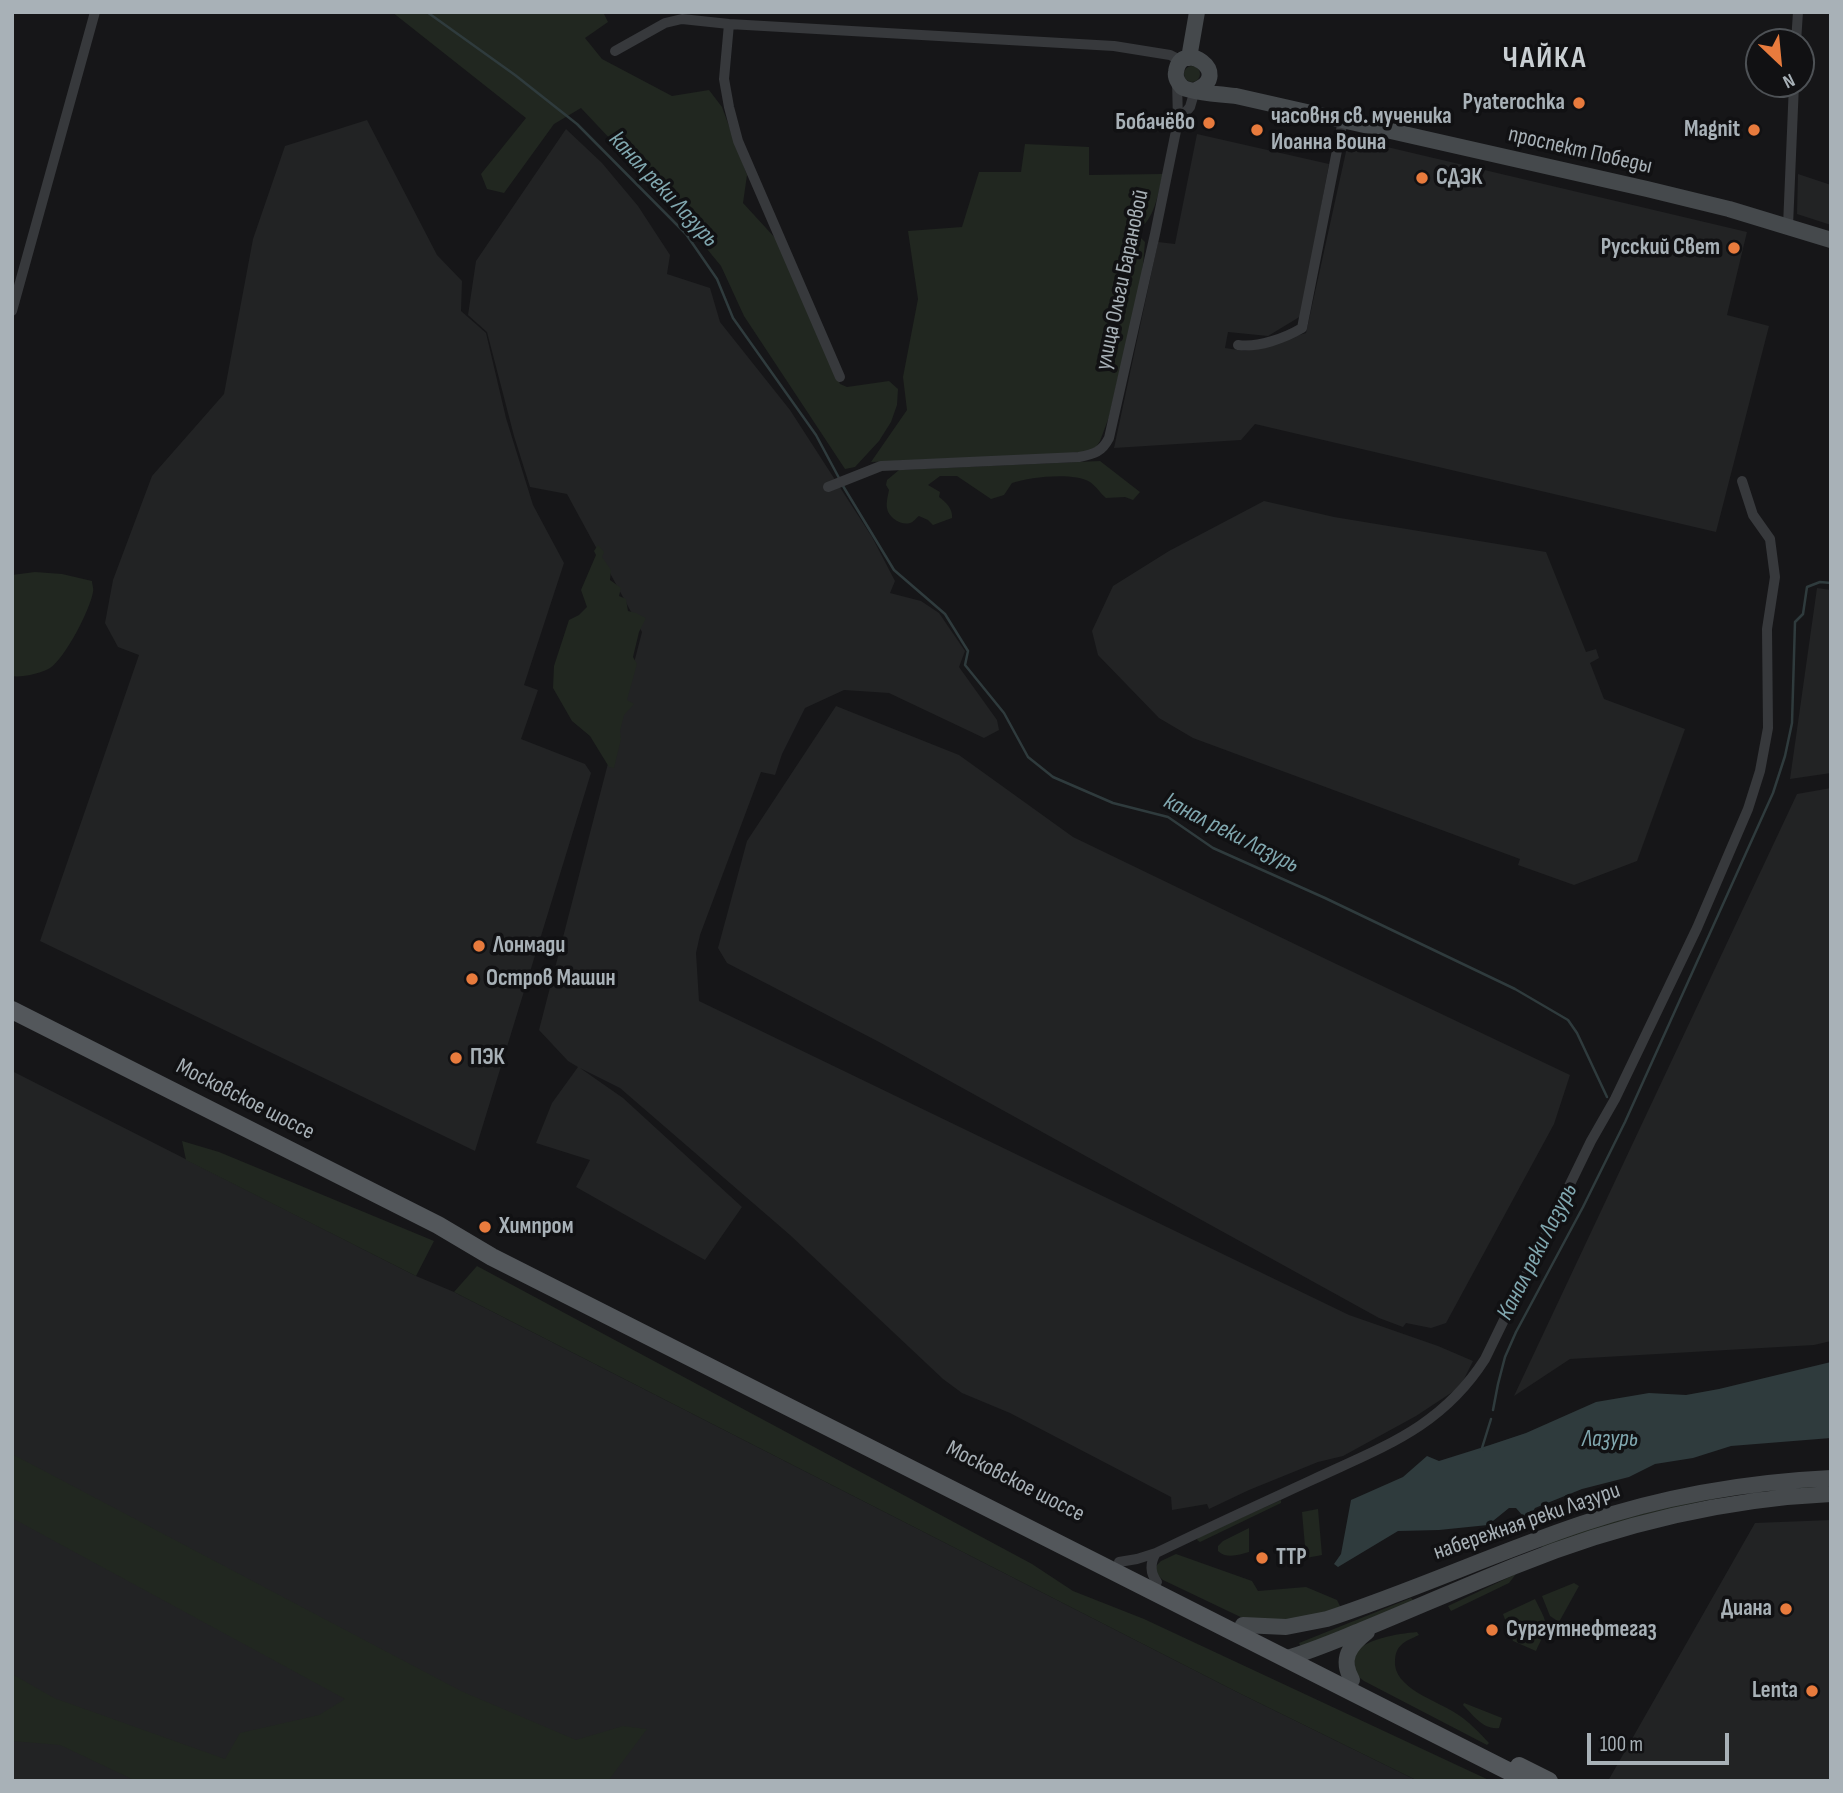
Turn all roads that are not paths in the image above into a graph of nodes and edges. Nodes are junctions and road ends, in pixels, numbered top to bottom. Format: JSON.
{"nodes":[{"id":1,"x":95,"y":12,"type":"edge"},
{"id":2,"x":1196,"y":19,"type":"edge"},
{"id":3,"x":729,"y":24,"type":"junction"},
{"id":4,"x":615,"y":51,"type":"dead end"},
{"id":5,"x":1186,"y":60,"type":"junction"},
{"id":6,"x":1208,"y":67,"type":"junction"},
{"id":7,"x":1177,"y":79,"type":"junction"},
{"id":8,"x":1196,"y":90,"type":"junction"},
{"id":9,"x":1236,"y":96,"type":"junction"},
{"id":10,"x":1793,"y":98,"type":"edge"},
{"id":11,"x":1343,"y":120,"type":"junction"},
{"id":12,"x":1178,"y":121,"type":"junction"},
{"id":13,"x":1788,"y":226,"type":"junction"},
{"id":14,"x":1831,"y":240,"type":"edge"},
{"id":15,"x":12,"y":311,"type":"edge"},
{"id":16,"x":1238,"y":345,"type":"dead end"},
{"id":17,"x":840,"y":377,"type":"dead end"},
{"id":18,"x":1742,"y":481,"type":"dead end"},
{"id":19,"x":828,"y":487,"type":"dead end"},
{"id":20,"x":12,"y":1010,"type":"edge"},
{"id":21,"x":456,"y":1234,"type":"junction"},
{"id":22,"x":1831,"y":1478,"type":"edge"},
{"id":23,"x":1831,"y":1494,"type":"edge"},
{"id":24,"x":1539,"y":1548,"type":"junction"},
{"id":25,"x":1156,"y":1553,"type":"junction"},
{"id":26,"x":1513,"y":1558,"type":"junction"},
{"id":27,"x":1119,"y":1562,"type":"junction"},
{"id":28,"x":1157,"y":1582,"type":"junction"},
{"id":29,"x":1420,"y":1585,"type":"junction"},
{"id":30,"x":1427,"y":1603,"type":"junction"},
{"id":31,"x":1376,"y":1624,"type":"junction"},
{"id":32,"x":1244,"y":1625,"type":"junction"},
{"id":33,"x":1294,"y":1656,"type":"junction"},
{"id":34,"x":1352,"y":1681,"type":"junction"},
{"id":35,"x":1528,"y":1781,"type":"edge"},
{"id":36,"x":1549,"y":1781,"type":"edge"}],
"edges":[{"from":1,"to":15,"type":"street"},
{"from":2,"to":5,"type":"main road"},
{"from":2,"to":6,"type":"main road"},
{"from":3,"to":4,"type":"street"},
{"from":3,"to":5,"type":"street"},
{"from":3,"to":17,"type":"street"},
{"from":5,"to":6,"type":"main road"},
{"from":5,"to":7,"type":"main road"},
{"from":6,"to":8,"type":"main road"},
{"from":6,"to":9,"type":"main road"},
{"from":7,"to":8,"type":"main road","name":"проспект Победы"},
{"from":7,"to":12,"type":"street","name":"улица Ольги Барановой"},
{"from":8,"to":9,"type":"main road","name":"проспект Победы"},
{"from":8,"to":12,"type":"street","name":"улица Ольги Барановой"},
{"from":9,"to":11,"type":"main road","name":"проспект Победы"},
{"from":10,"to":13,"type":"street"},
{"from":11,"to":13,"type":"main road","name":"проспект Победы"},
{"from":11,"to":16,"type":"street"},
{"from":12,"to":19,"type":"street","name":"улица Ольги Барановой"},
{"from":13,"to":14,"type":"main road","name":"проспект Победы"},
{"from":18,"to":25,"type":"street"},
{"from":20,"to":21,"type":"main road","name":"Московское шоссе"},
{"from":21,"to":27,"type":"main road","name":"Московское шоссе"},
{"from":21,"to":33,"type":"main road","name":"Московское шоссе"},
{"from":22,"to":24,"type":"main road","name":"набережная реки Лазури"},
{"from":23,"to":24,"type":"main road","name":"набережная реки Лазури"},
{"from":24,"to":26,"type":"main road","name":"набережная реки Лазури"},
{"from":25,"to":27,"type":"street"},
{"from":25,"to":28,"type":"street"},
{"from":26,"to":29,"type":"main road","name":"набережная реки Лазури"},
{"from":26,"to":30,"type":"main road","name":"набережная реки Лазури"},
{"from":27,"to":28,"type":"main road","name":"Московское шоссе"},
{"from":28,"to":32,"type":"main road","name":"Московское шоссе"},
{"from":29,"to":30,"type":"main road"},
{"from":29,"to":32,"type":"main road","name":"набережная реки Лазури"},
{"from":30,"to":31,"type":"main road","name":"набережная реки Лазури"},
{"from":31,"to":33,"type":"main road","name":"набережная реки Лазури"},
{"from":31,"to":34,"type":"main road"},
{"from":32,"to":33,"type":"main road","name":"Московское шоссе"},
{"from":33,"to":34,"type":"main road","name":"Московское шоссе"},
{"from":33,"to":35,"type":"main road","name":"Московское шоссе"},
{"from":34,"to":36,"type":"main road","name":"Московское шоссе"}]}
